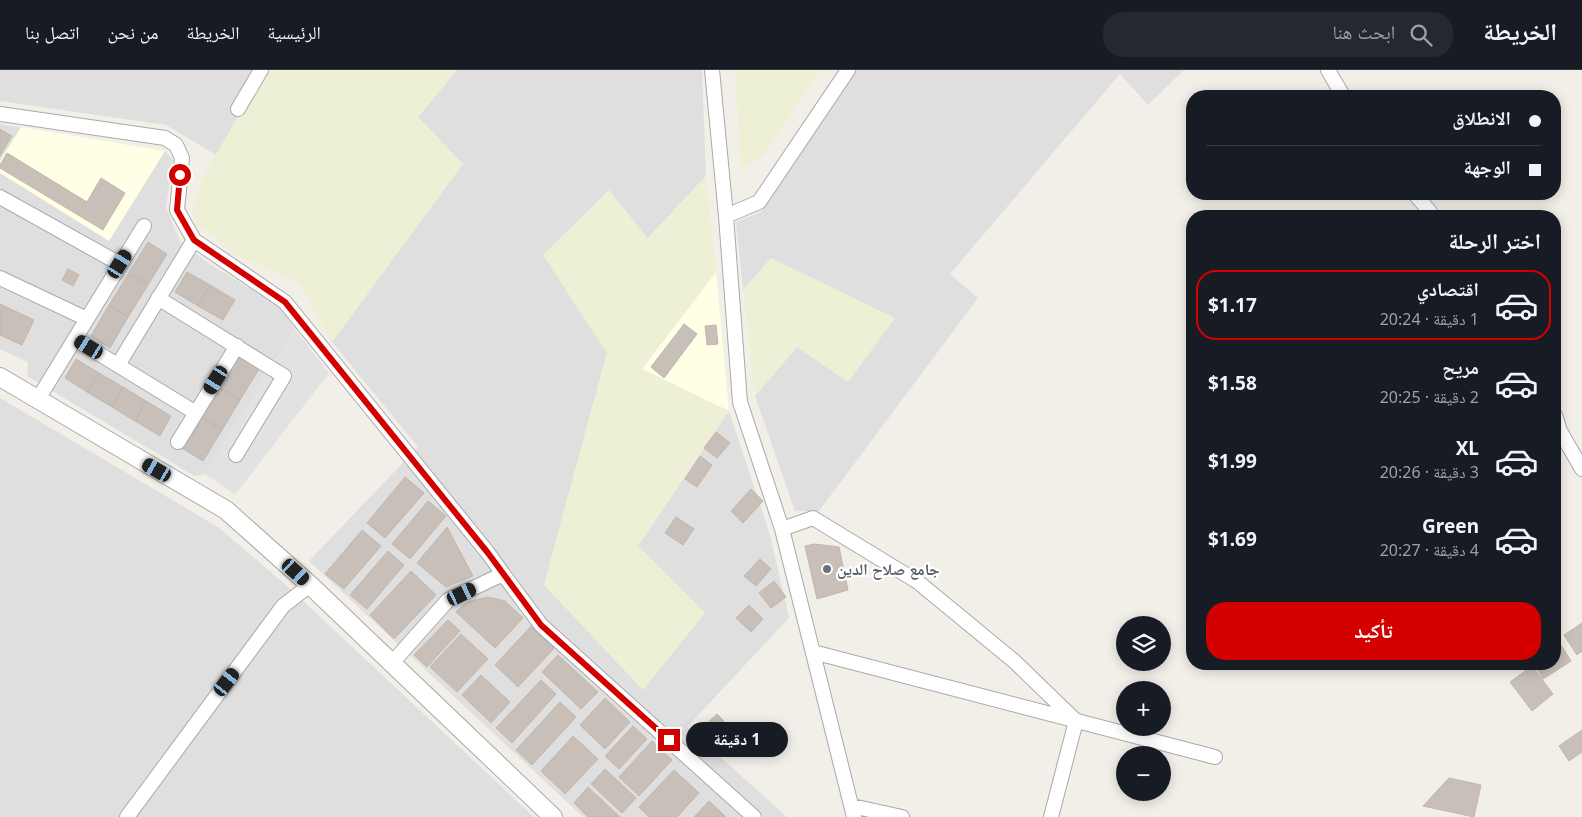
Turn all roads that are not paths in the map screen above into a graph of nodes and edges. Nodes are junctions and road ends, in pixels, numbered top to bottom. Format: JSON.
{"nodes":[{"id":1,"x":261,"y":70,"type":"edge"},
{"id":2,"x":712,"y":70,"type":"edge"},
{"id":3,"x":848,"y":70,"type":"edge"},
{"id":4,"x":1328,"y":70,"type":"edge"},
{"id":5,"x":1340,"y":90,"type":"edge"},
{"id":6,"x":238,"y":109,"type":"dead end"},
{"id":7,"x":0,"y":114,"type":"edge"},
{"id":8,"x":0,"y":197,"type":"edge"},
{"id":9,"x":1420,"y":200,"type":"edge"},
{"id":10,"x":1428,"y":210,"type":"edge"},
{"id":11,"x":726,"y":216,"type":"junction"},
{"id":12,"x":144,"y":226,"type":"dead end"},
{"id":13,"x":194,"y":240,"type":"junction"},
{"id":14,"x":120,"y":264,"type":"junction"},
{"id":15,"x":0,"y":278,"type":"edge"},
{"id":16,"x":158,"y":298,"type":"junction"},
{"id":17,"x":87,"y":319,"type":"junction"},
{"id":18,"x":75,"y":339,"type":"junction"},
{"id":19,"x":237,"y":346,"type":"junction"},
{"id":20,"x":118,"y":365,"type":"junction"},
{"id":21,"x":0,"y":377,"type":"edge"},
{"id":22,"x":38,"y":399,"type":"junction"},
{"id":23,"x":196,"y":413,"type":"junction"},
{"id":24,"x":1561,"y":433,"type":"edge"},
{"id":25,"x":178,"y":442,"type":"dead end"},
{"id":26,"x":236,"y":456,"type":"dead end"},
{"id":27,"x":1582,"y":469,"type":"edge"},
{"id":28,"x":782,"y":529,"type":"junction"},
{"id":29,"x":503,"y":574,"type":"junction"},
{"id":30,"x":310,"y":584,"type":"junction"},
{"id":31,"x":813,"y":652,"type":"junction"},
{"id":32,"x":392,"y":663,"type":"junction"},
{"id":33,"x":1076,"y":721,"type":"junction"},
{"id":34,"x":1215,"y":757,"type":"dead end"},
{"id":35,"x":853,"y":812,"type":"edge"},
{"id":36,"x":127,"y":817,"type":"edge"},
{"id":37,"x":553,"y":817,"type":"edge"},
{"id":38,"x":754,"y":817,"type":"edge"},
{"id":39,"x":902,"y":817,"type":"edge"},
{"id":40,"x":1051,"y":817,"type":"edge"}],
"edges":[{"from":1,"to":6,"type":"street"},
{"from":2,"to":11,"type":"street"},
{"from":3,"to":11,"type":"street"},
{"from":4,"to":5,"type":"street"},
{"from":7,"to":13,"type":"street"},
{"from":8,"to":14,"type":"street"},
{"from":9,"to":10,"type":"street"},
{"from":11,"to":28,"type":"street"},
{"from":12,"to":14,"type":"street"},
{"from":13,"to":16,"type":"street"},
{"from":13,"to":29,"type":"street"},
{"from":14,"to":17,"type":"street"},
{"from":15,"to":17,"type":"street"},
{"from":16,"to":19,"type":"street"},
{"from":16,"to":20,"type":"street"},
{"from":17,"to":18,"type":"street"},
{"from":18,"to":20,"type":"street"},
{"from":18,"to":22,"type":"street"},
{"from":19,"to":23,"type":"street"},
{"from":19,"to":26,"type":"street"},
{"from":20,"to":23,"type":"street"},
{"from":21,"to":22,"type":"street"},
{"from":22,"to":30,"type":"street"},
{"from":23,"to":25,"type":"street"},
{"from":24,"to":27,"type":"street"},
{"from":28,"to":31,"type":"street"},
{"from":28,"to":33,"type":"street"},
{"from":29,"to":32,"type":"street"},
{"from":29,"to":38,"type":"street"},
{"from":30,"to":32,"type":"street"},
{"from":30,"to":36,"type":"street"},
{"from":31,"to":33,"type":"street"},
{"from":31,"to":35,"type":"street"},
{"from":32,"to":37,"type":"street"},
{"from":33,"to":34,"type":"street"},
{"from":33,"to":40,"type":"street"},
{"from":35,"to":39,"type":"street"}]}
